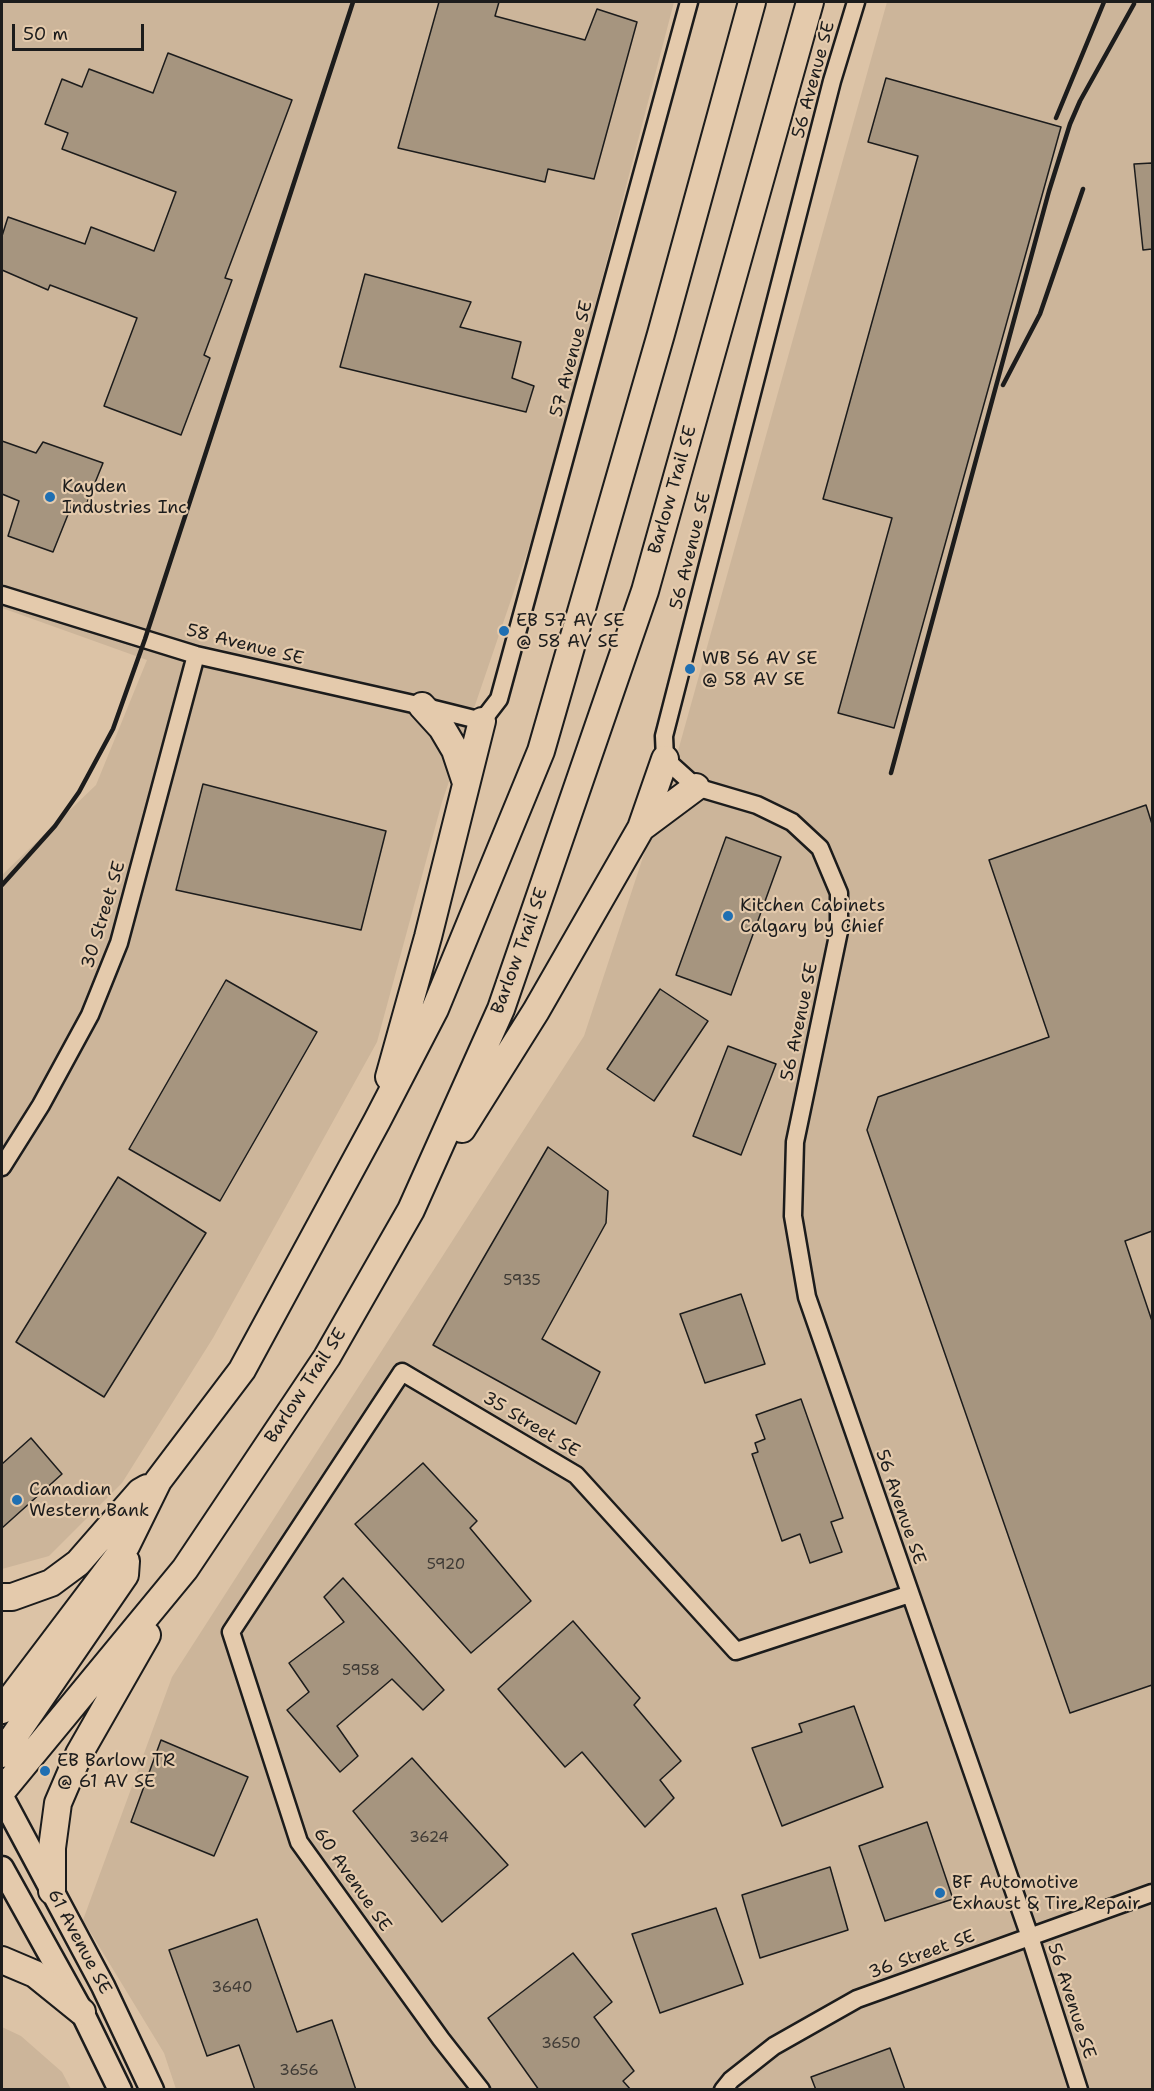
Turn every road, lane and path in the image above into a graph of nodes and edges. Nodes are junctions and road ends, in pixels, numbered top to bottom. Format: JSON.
{"nodes":[{"id":1,"x":689,"y":2,"type":"edge"},
{"id":2,"x":752,"y":2,"type":"edge"},
{"id":3,"x":810,"y":2,"type":"edge"},
{"id":4,"x":856,"y":2,"type":"edge"},
{"id":5,"x":2,"y":595,"type":"edge"},
{"id":6,"x":195,"y":655,"type":"junction"},
{"id":7,"x":422,"y":706,"type":"junction"},
{"id":8,"x":482,"y":722,"type":"junction"},
{"id":9,"x":665,"y":759,"type":"junction"},
{"id":10,"x":466,"y":783,"type":"junction"},
{"id":11,"x":696,"y":787,"type":"junction"},
{"id":12,"x":641,"y":828,"type":"junction"},
{"id":13,"x":377,"y":1121,"type":"junction"},
{"id":14,"x":2,"y":1167,"type":"edge"},
{"id":15,"x":411,"y":1210,"type":"junction"},
{"id":16,"x":158,"y":1481,"type":"junction"},
{"id":17,"x":126,"y":1546,"type":"junction"},
{"id":18,"x":185,"y":1569,"type":"junction"},
{"id":19,"x":910,"y":1594,"type":"junction"},
{"id":20,"x":2,"y":1597,"type":"edge"},
{"id":21,"x":231,"y":1632,"type":"joint"},
{"id":22,"x":2,"y":1710,"type":"edge"},
{"id":23,"x":2,"y":1754,"type":"edge"},
{"id":24,"x":2,"y":1791,"type":"edge"},
{"id":25,"x":2,"y":1797,"type":"edge"},
{"id":26,"x":2,"y":1868,"type":"edge"},
{"id":27,"x":52,"y":1891,"type":"junction"},
{"id":28,"x":1152,"y":1893,"type":"edge"},
{"id":29,"x":1030,"y":1937,"type":"junction"},
{"id":30,"x":2,"y":1960,"type":"edge"},
{"id":31,"x":82,"y":2012,"type":"junction"},
{"id":32,"x":120,"y":2090,"type":"edge"},
{"id":33,"x":152,"y":2090,"type":"edge"},
{"id":34,"x":481,"y":2090,"type":"edge"},
{"id":35,"x":723,"y":2090,"type":"edge"},
{"id":36,"x":1079,"y":2090,"type":"edge"}],
"edges":[{"from":1,"to":8,"type":"street","name":"57 Avenue SE"},
{"from":2,"to":13,"type":"main road"},
{"from":3,"to":15,"type":"main road","name":"Barlow Trail SE"},
{"from":4,"to":9,"type":"street","name":"56 Avenue SE"},
{"from":5,"to":6,"type":"street","name":"58 Avenue SE"},
{"from":6,"to":7,"type":"street","name":"58 Avenue SE"},
{"from":6,"to":14,"type":"street","name":"30 Street SE"},
{"from":7,"to":8,"type":"street","name":"58 Avenue SE"},
{"from":7,"to":10,"type":"main road"},
{"from":8,"to":10,"type":"main road"},
{"from":9,"to":11,"type":"street","name":"56 Avenue SE"},
{"from":9,"to":12,"type":"main road"},
{"from":10,"to":13,"type":"main road"},
{"from":11,"to":12,"type":"main road"},
{"from":11,"to":19,"type":"street","name":"56 Avenue SE"},
{"from":12,"to":15,"type":"main road"},
{"from":13,"to":16,"type":"main road"},
{"from":15,"to":18,"type":"main road","name":"Barlow Trail SE"},
{"from":16,"to":17,"type":"main road"},
{"from":16,"to":20,"type":"main road"},
{"from":17,"to":22,"type":"main road"},
{"from":17,"to":23,"type":"main road"},
{"from":18,"to":24,"type":"main road","name":"Barlow Trail SE"},
{"from":18,"to":27,"type":"main road"},
{"from":19,"to":21,"type":"street","name":"35 Street SE"},
{"from":19,"to":29,"type":"street","name":"56 Avenue SE"},
{"from":21,"to":34,"type":"street","name":"60 Avenue SE"},
{"from":25,"to":27,"type":"street","name":"61 Avenue SE"},
{"from":26,"to":31,"type":"street","name":"61 Avenue SE"},
{"from":27,"to":33,"type":"street","name":"61 Avenue SE"},
{"from":28,"to":29,"type":"street","name":"36 Street SE"},
{"from":29,"to":35,"type":"street","name":"36 Street SE"},
{"from":29,"to":36,"type":"street","name":"56 Avenue SE"},
{"from":30,"to":31,"type":"main road"},
{"from":31,"to":32,"type":"street","name":"61 Avenue SE"}]}
